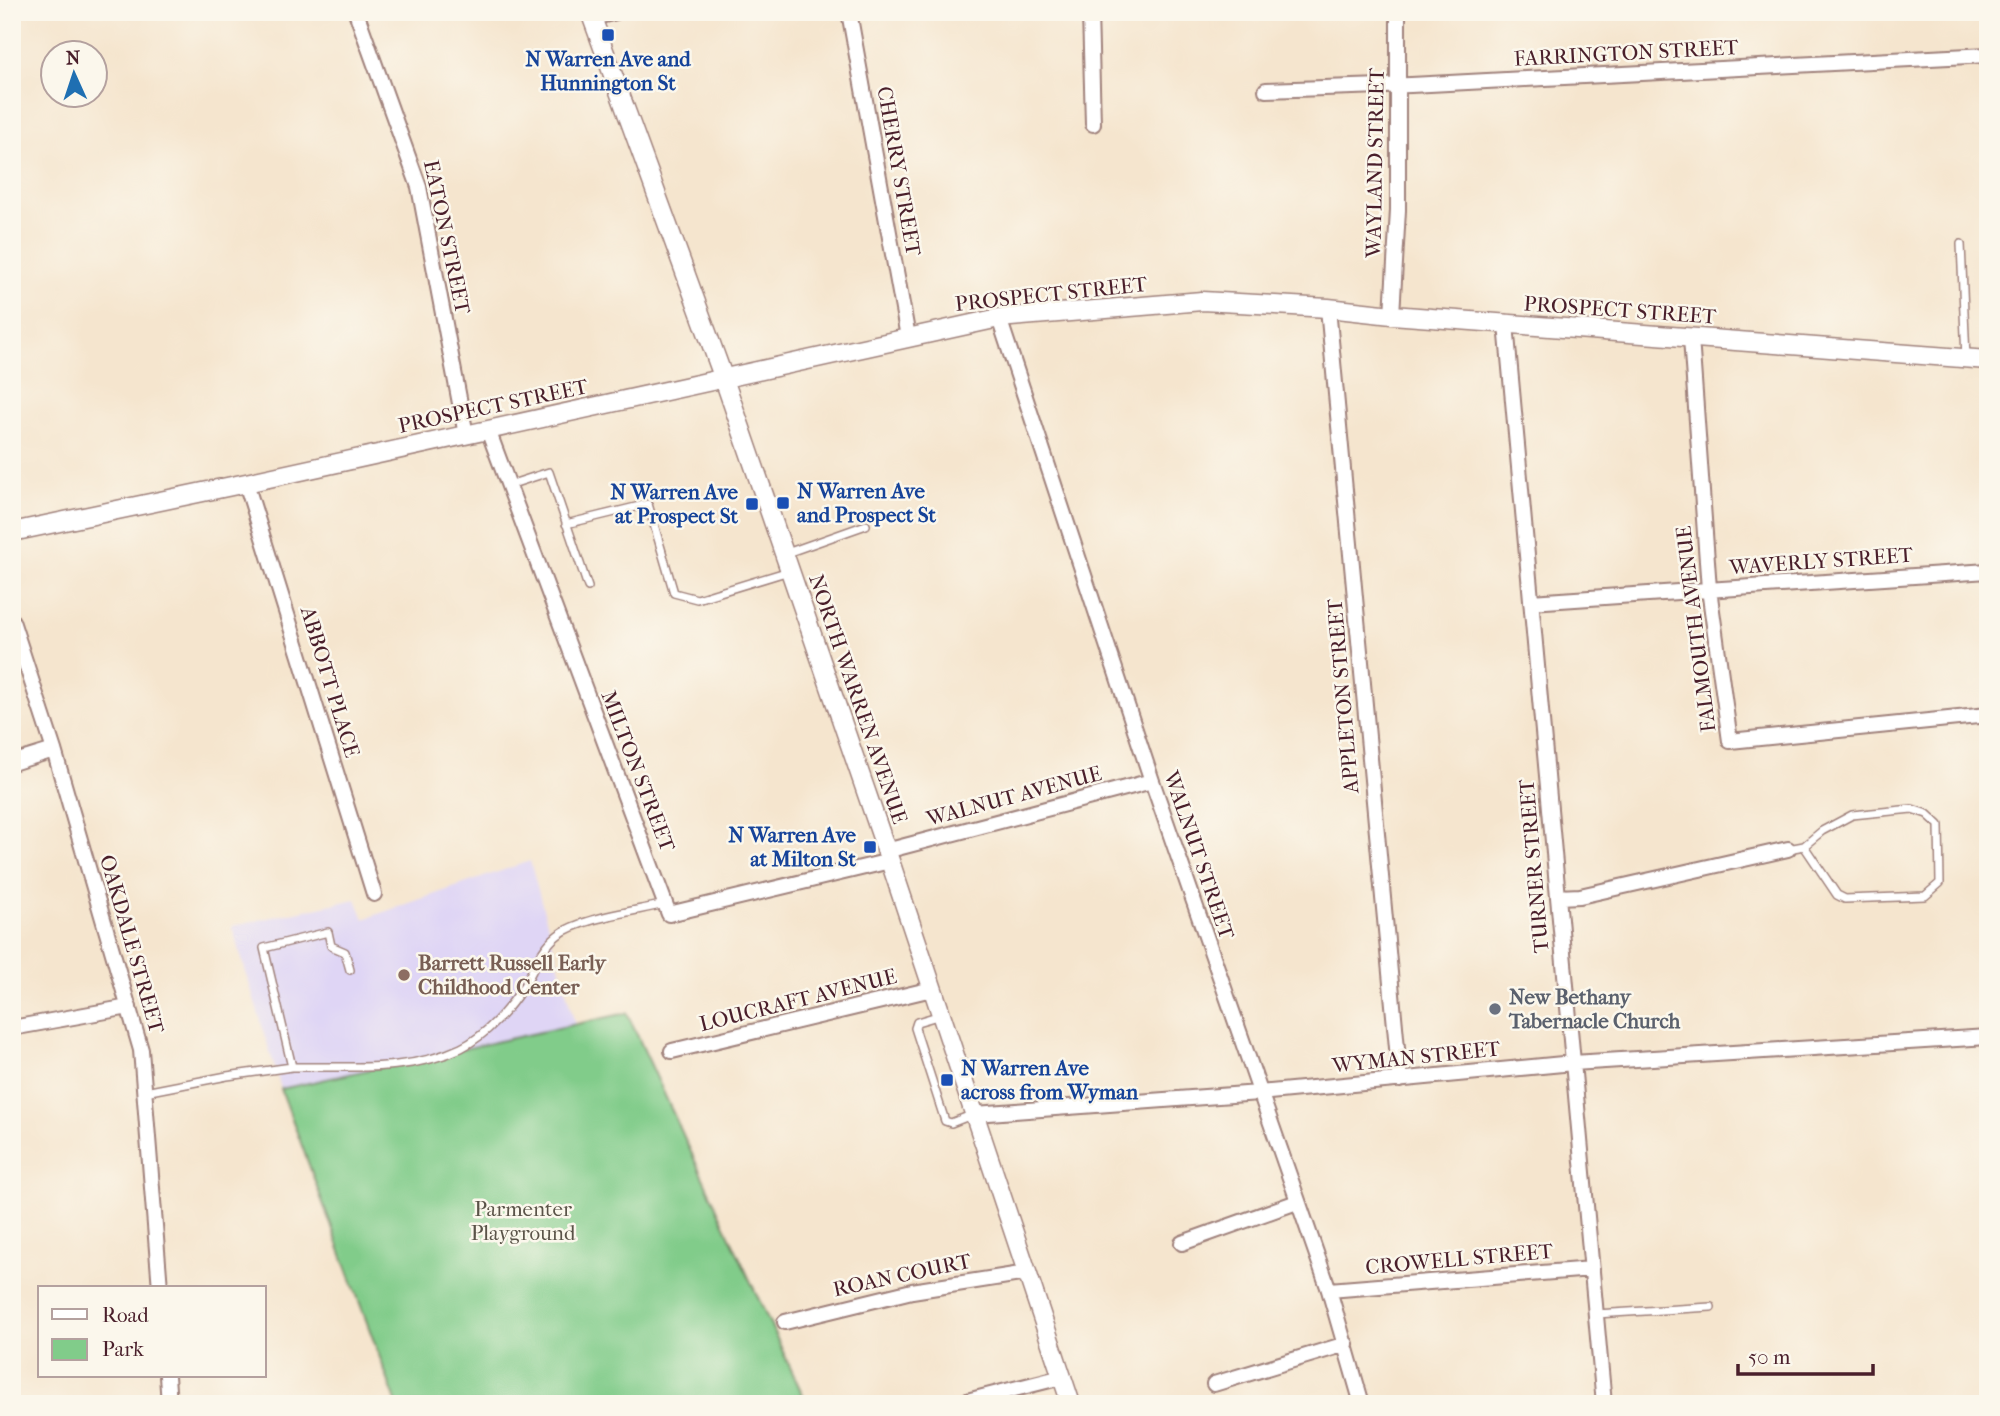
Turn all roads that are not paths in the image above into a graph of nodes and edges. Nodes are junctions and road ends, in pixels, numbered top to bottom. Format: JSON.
{"nodes":[{"id":1,"x":356,"y":12,"type":"edge"},
{"id":2,"x":616,"y":12,"type":"edge"},
{"id":3,"x":849,"y":12,"type":"edge"},
{"id":4,"x":1090,"y":12,"type":"edge"},
{"id":5,"x":1398,"y":12,"type":"edge"},
{"id":6,"x":591,"y":15,"type":"edge"},
{"id":7,"x":1988,"y":55,"type":"edge"},
{"id":8,"x":1398,"y":84,"type":"junction"},
{"id":9,"x":1266,"y":90,"type":"dead end"},
{"id":10,"x":1093,"y":124,"type":"dead end"},
{"id":11,"x":1961,"y":244,"type":"dead end"},
{"id":12,"x":1328,"y":308,"type":"junction"},
{"id":13,"x":1392,"y":315,"type":"junction"},
{"id":14,"x":999,"y":318,"type":"junction"},
{"id":15,"x":1506,"y":324,"type":"junction"},
{"id":16,"x":908,"y":337,"type":"junction"},
{"id":17,"x":1691,"y":338,"type":"junction"},
{"id":18,"x":1966,"y":358,"type":"junction"},
{"id":19,"x":1988,"y":360,"type":"edge"},
{"id":20,"x":724,"y":379,"type":"junction"},
{"id":21,"x":488,"y":430,"type":"junction"},
{"id":22,"x":466,"y":435,"type":"junction"},
{"id":23,"x":246,"y":483,"type":"junction"},
{"id":24,"x":508,"y":485,"type":"junction"},
{"id":25,"x":566,"y":523,"type":"junction"},
{"id":26,"x":866,"y":525,"type":"dead end"},
{"id":27,"x":12,"y":532,"type":"edge"},
{"id":28,"x":787,"y":563,"type":"junction"},
{"id":29,"x":1988,"y":571,"type":"edge"},
{"id":30,"x":588,"y":587,"type":"dead end"},
{"id":31,"x":1709,"y":589,"type":"junction"},
{"id":32,"x":1531,"y":602,"type":"junction"},
{"id":33,"x":12,"y":621,"type":"edge"},
{"id":34,"x":1988,"y":715,"type":"edge"},
{"id":35,"x":54,"y":750,"type":"junction"},
{"id":36,"x":12,"y":763,"type":"edge"},
{"id":37,"x":1152,"y":782,"type":"junction"},
{"id":38,"x":1804,"y":846,"type":"junction"},
{"id":39,"x":1788,"y":849,"type":"joint"},
{"id":40,"x":888,"y":856,"type":"junction"},
{"id":41,"x":374,"y":894,"type":"dead end"},
{"id":42,"x":1558,"y":897,"type":"junction"},
{"id":43,"x":665,"y":904,"type":"junction"},
{"id":44,"x":350,"y":970,"type":"dead end"},
{"id":45,"x":932,"y":989,"type":"junction"},
{"id":46,"x":130,"y":1007,"type":"junction"},
{"id":47,"x":941,"y":1015,"type":"junction"},
{"id":48,"x":12,"y":1028,"type":"edge"},
{"id":49,"x":1988,"y":1037,"type":"edge"},
{"id":50,"x":673,"y":1051,"type":"dead end"},
{"id":51,"x":1573,"y":1063,"type":"junction"},
{"id":52,"x":292,"y":1067,"type":"junction"},
{"id":53,"x":1400,"y":1080,"type":"junction"},
{"id":54,"x":145,"y":1092,"type":"junction"},
{"id":55,"x":1259,"y":1093,"type":"junction"},
{"id":56,"x":975,"y":1114,"type":"junction"},
{"id":57,"x":1297,"y":1202,"type":"junction"},
{"id":58,"x":1182,"y":1243,"type":"dead end"},
{"id":59,"x":1592,"y":1269,"type":"junction"},
{"id":60,"x":1027,"y":1273,"type":"junction"},
{"id":61,"x":160,"y":1286,"type":"edge"},
{"id":62,"x":1329,"y":1290,"type":"junction"},
{"id":63,"x":1711,"y":1307,"type":"dead end"},
{"id":64,"x":1596,"y":1314,"type":"junction"},
{"id":65,"x":785,"y":1322,"type":"dead end"},
{"id":66,"x":1346,"y":1344,"type":"junction"},
{"id":67,"x":1062,"y":1377,"type":"junction"},
{"id":68,"x":167,"y":1378,"type":"edge"},
{"id":69,"x":1214,"y":1384,"type":"dead end"},
{"id":70,"x":169,"y":1404,"type":"edge"},
{"id":71,"x":955,"y":1404,"type":"edge"},
{"id":72,"x":1071,"y":1404,"type":"edge"},
{"id":73,"x":1362,"y":1404,"type":"edge"},
{"id":74,"x":1604,"y":1404,"type":"edge"}],
"edges":[{"from":1,"to":22,"type":"street","name":"EATON STREET"},
{"from":2,"to":6,"type":"street"},
{"from":3,"to":16,"type":"street","name":"CHERRY STREET"},
{"from":4,"to":10,"type":"street"},
{"from":5,"to":8,"type":"street","name":"WAYLAND STREET"},
{"from":6,"to":20,"type":"street","name":"NORTH WARREN AVENUE"},
{"from":7,"to":8,"type":"street","name":"FARRINGTON STREET"},
{"from":8,"to":9,"type":"street","name":"FARRINGTON STREET"},
{"from":8,"to":13,"type":"street","name":"WAYLAND STREET"},
{"from":11,"to":18,"type":"lane"},
{"from":12,"to":13,"type":"street","name":"PROSPECT STREET"},
{"from":12,"to":14,"type":"street","name":"PROSPECT STREET"},
{"from":12,"to":53,"type":"street","name":"APPLETON STREET"},
{"from":13,"to":15,"type":"street","name":"PROSPECT STREET"},
{"from":14,"to":16,"type":"street","name":"PROSPECT STREET"},
{"from":14,"to":37,"type":"street","name":"WALNUT STREET"},
{"from":15,"to":17,"type":"street","name":"PROSPECT STREET"},
{"from":15,"to":32,"type":"street","name":"TURNER STREET"},
{"from":16,"to":20,"type":"street","name":"PROSPECT STREET"},
{"from":17,"to":18,"type":"street","name":"PROSPECT STREET"},
{"from":17,"to":31,"type":"street","name":"FALMOUTH AVENUE"},
{"from":18,"to":19,"type":"street","name":"PROSPECT STREET"},
{"from":20,"to":21,"type":"street","name":"PROSPECT STREET"},
{"from":20,"to":28,"type":"street","name":"NORTH WARREN AVENUE"},
{"from":21,"to":22,"type":"street","name":"PROSPECT STREET"},
{"from":21,"to":24,"type":"street","name":"MILTON STREET"},
{"from":22,"to":23,"type":"street","name":"PROSPECT STREET"},
{"from":23,"to":27,"type":"street","name":"PROSPECT STREET"},
{"from":23,"to":41,"type":"street","name":"ABBOTT PLACE"},
{"from":24,"to":25,"type":"lane"},
{"from":24,"to":43,"type":"street","name":"MILTON STREET"},
{"from":25,"to":28,"type":"lane"},
{"from":25,"to":30,"type":"lane"},
{"from":26,"to":28,"type":"lane"},
{"from":28,"to":40,"type":"street","name":"NORTH WARREN AVENUE"},
{"from":29,"to":31,"type":"street","name":"WAVERLY STREET"},
{"from":31,"to":32,"type":"street","name":"WAVERLY STREET"},
{"from":31,"to":34,"type":"street","name":"FALMOUTH AVENUE"},
{"from":32,"to":42,"type":"street","name":"TURNER STREET"},
{"from":33,"to":35,"type":"street","name":"OAKDALE STREET"},
{"from":35,"to":36,"type":"street"},
{"from":35,"to":46,"type":"street","name":"OAKDALE STREET"},
{"from":37,"to":40,"type":"street","name":"WALNUT AVENUE"},
{"from":37,"to":55,"type":"street","name":"WALNUT STREET"},
{"from":38,"to":38,"type":"lane"},
{"from":38,"to":39,"type":"lane"},
{"from":39,"to":42,"type":"street"},
{"from":40,"to":43,"type":"street"},
{"from":40,"to":45,"type":"street","name":"NORTH WARREN AVENUE"},
{"from":42,"to":51,"type":"street","name":"TURNER STREET"},
{"from":43,"to":52,"type":"lane"},
{"from":44,"to":52,"type":"lane"},
{"from":45,"to":47,"type":"street","name":"NORTH WARREN AVENUE"},
{"from":45,"to":50,"type":"street","name":"LOUCRAFT AVENUE"},
{"from":46,"to":48,"type":"street"},
{"from":46,"to":54,"type":"street","name":"OAKDALE STREET"},
{"from":47,"to":56,"type":"street","name":"NORTH WARREN AVENUE"},
{"from":47,"to":56,"type":"lane"},
{"from":49,"to":51,"type":"street","name":"WYMAN STREET"},
{"from":51,"to":53,"type":"street","name":"WYMAN STREET"},
{"from":51,"to":59,"type":"street","name":"TURNER STREET"},
{"from":52,"to":54,"type":"lane"},
{"from":53,"to":55,"type":"street","name":"WYMAN STREET"},
{"from":54,"to":61,"type":"street","name":"OAKDALE STREET"},
{"from":55,"to":56,"type":"street","name":"WYMAN STREET"},
{"from":55,"to":57,"type":"street","name":"WALNUT STREET"},
{"from":56,"to":60,"type":"street","name":"NORTH WARREN AVENUE"},
{"from":57,"to":58,"type":"street"},
{"from":57,"to":62,"type":"street","name":"WALNUT STREET"},
{"from":59,"to":62,"type":"street","name":"CROWELL STREET"},
{"from":59,"to":64,"type":"street","name":"TURNER STREET"},
{"from":60,"to":65,"type":"street","name":"ROAN COURT"},
{"from":60,"to":67,"type":"street","name":"NORTH WARREN AVENUE"},
{"from":62,"to":66,"type":"street","name":"WALNUT STREET"},
{"from":63,"to":64,"type":"lane"},
{"from":64,"to":74,"type":"street","name":"TURNER STREET"},
{"from":66,"to":69,"type":"street"},
{"from":66,"to":73,"type":"street","name":"WALNUT STREET"},
{"from":67,"to":71,"type":"street"},
{"from":67,"to":72,"type":"street","name":"NORTH WARREN AVENUE"},
{"from":68,"to":70,"type":"street"}]}
